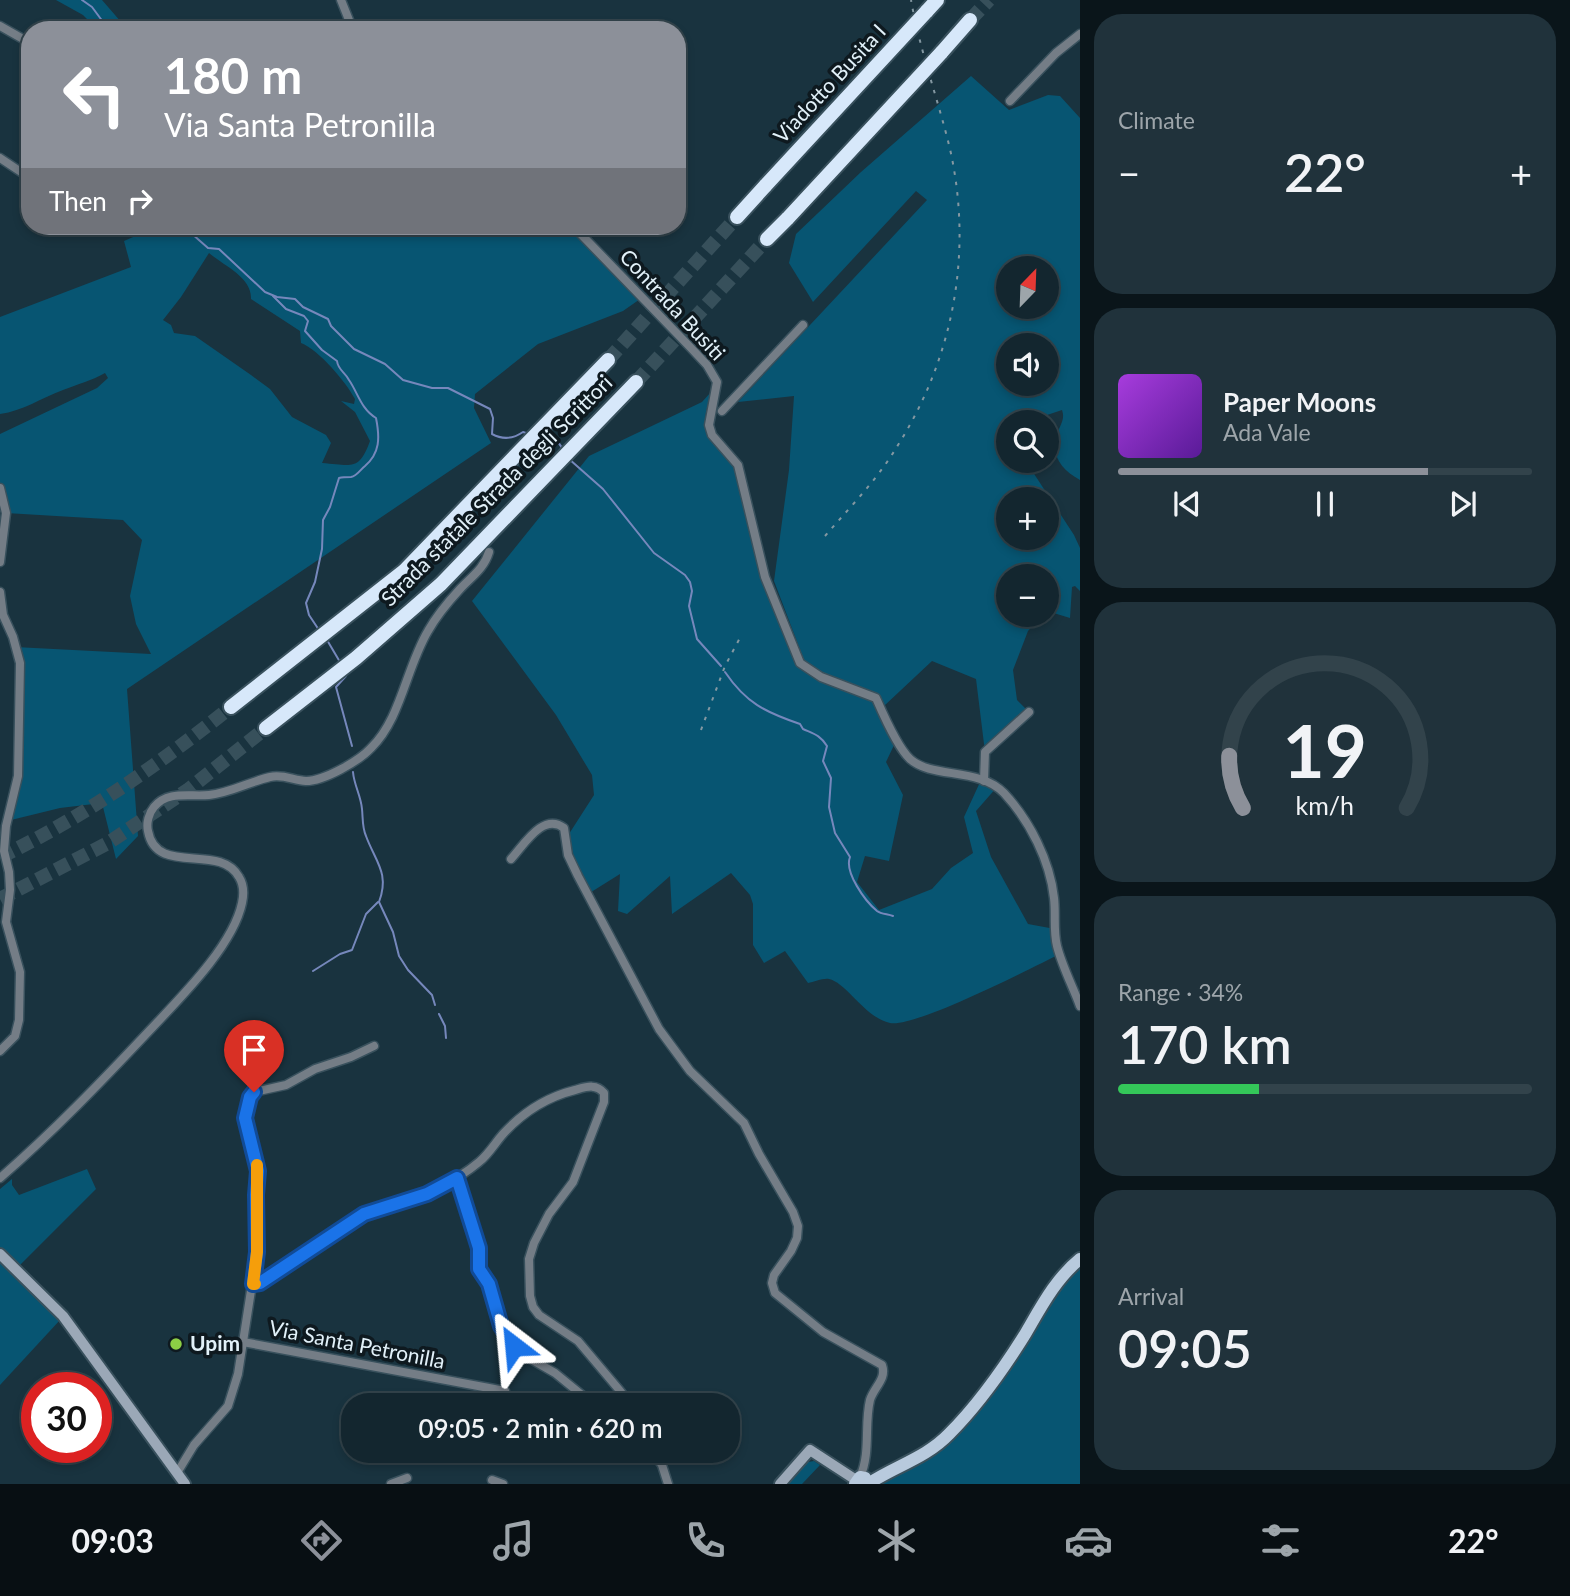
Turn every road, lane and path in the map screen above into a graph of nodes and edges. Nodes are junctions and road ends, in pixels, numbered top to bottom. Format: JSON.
{"nodes":[{"id":1,"x":341,"y":0,"type":"edge"},
{"id":2,"x":937,"y":0,"type":"edge"},
{"id":3,"x":970,"y":20,"type":"tunnel mouth"},
{"id":4,"x":349,"y":21,"type":"edge"},
{"id":5,"x":0,"y":26,"type":"edge"},
{"id":6,"x":1080,"y":34,"type":"edge"},
{"id":7,"x":21,"y":38,"type":"edge"},
{"id":8,"x":1010,"y":101,"type":"dead end"},
{"id":9,"x":0,"y":158,"type":"edge"},
{"id":10,"x":21,"y":172,"type":"edge"},
{"id":11,"x":737,"y":217,"type":"tunnel mouth"},
{"id":12,"x":582,"y":235,"type":"edge"},
{"id":13,"x":767,"y":239,"type":"tunnel mouth"},
{"id":14,"x":803,"y":326,"type":"dead end"},
{"id":15,"x":608,"y":359,"type":"tunnel mouth"},
{"id":16,"x":636,"y":382,"type":"tunnel mouth"},
{"id":17,"x":722,"y":411,"type":"dead end"},
{"id":18,"x":0,"y":488,"type":"edge"},
{"id":19,"x":489,"y":552,"type":"dead end"},
{"id":20,"x":0,"y":562,"type":"edge"},
{"id":21,"x":0,"y":592,"type":"edge"},
{"id":22,"x":231,"y":707,"type":"tunnel mouth"},
{"id":23,"x":1029,"y":712,"type":"dead end"},
{"id":24,"x":266,"y":728,"type":"tunnel mouth"},
{"id":25,"x":987,"y":782,"type":"junction"},
{"id":26,"x":511,"y":859,"type":"dead end"},
{"id":27,"x":1080,"y":1006,"type":"edge"},
{"id":28,"x":374,"y":1046,"type":"dead end"},
{"id":29,"x":0,"y":1051,"type":"edge"},
{"id":30,"x":0,"y":1178,"type":"edge"},
{"id":31,"x":457,"y":1178,"type":"junction"},
{"id":32,"x":0,"y":1254,"type":"edge"},
{"id":33,"x":1080,"y":1259,"type":"edge"},
{"id":34,"x":253,"y":1284,"type":"junction"},
{"id":35,"x":243,"y":1342,"type":"junction"},
{"id":36,"x":505,"y":1391,"type":"dead end"},
{"id":37,"x":580,"y":1393,"type":"edge"},
{"id":38,"x":622,"y":1393,"type":"edge"},
{"id":39,"x":661,"y":1463,"type":"edge"},
{"id":40,"x":177,"y":1473,"type":"junction"},
{"id":41,"x":407,"y":1478,"type":"dead end"},
{"id":42,"x":492,"y":1480,"type":"dead end"},
{"id":43,"x":862,"y":1481,"type":"edge"},
{"id":44,"x":185,"y":1484,"type":"edge"},
{"id":45,"x":391,"y":1484,"type":"edge"},
{"id":46,"x":503,"y":1484,"type":"edge"},
{"id":47,"x":668,"y":1484,"type":"edge"},
{"id":48,"x":780,"y":1484,"type":"edge"}],
"edges":[{"from":1,"to":4,"type":"street"},
{"from":2,"to":11,"type":"highway","name":"Viadotto Busita I","bridge":true},
{"from":3,"to":13,"type":"highway","bridge":true},
{"from":5,"to":7,"type":"street"},
{"from":6,"to":8,"type":"street"},
{"from":9,"to":10,"type":"street"},
{"from":12,"to":25,"type":"street","name":"Contrada Busiti"},
{"from":14,"to":17,"type":"street"},
{"from":15,"to":22,"type":"highway","name":"Strada statale Strada degli Scrittori"},
{"from":16,"to":24,"type":"highway","name":"Strada statale Strada degli Scrittori"},
{"from":18,"to":20,"type":"street"},
{"from":19,"to":30,"type":"street"},
{"from":21,"to":29,"type":"street"},
{"from":23,"to":25,"type":"street"},
{"from":25,"to":27,"type":"street"},
{"from":26,"to":43,"type":"street"},
{"from":28,"to":34,"type":"street","name":"Via Santa Petronilla"},
{"from":31,"to":34,"type":"street"},
{"from":31,"to":37,"type":"street"},
{"from":31,"to":38,"type":"street"},
{"from":32,"to":40,"type":"main road"},
{"from":33,"to":43,"type":"main road"},
{"from":34,"to":35,"type":"street","name":"Via Santa Petronilla"},
{"from":35,"to":36,"type":"street","name":"Via Santa Petronilla"},
{"from":35,"to":40,"type":"street","name":"Via Santa Petronilla"},
{"from":39,"to":47,"type":"street"},
{"from":40,"to":44,"type":"main road"},
{"from":41,"to":45,"type":"street"},
{"from":42,"to":46,"type":"street"},
{"from":43,"to":48,"type":"main road"}]}
